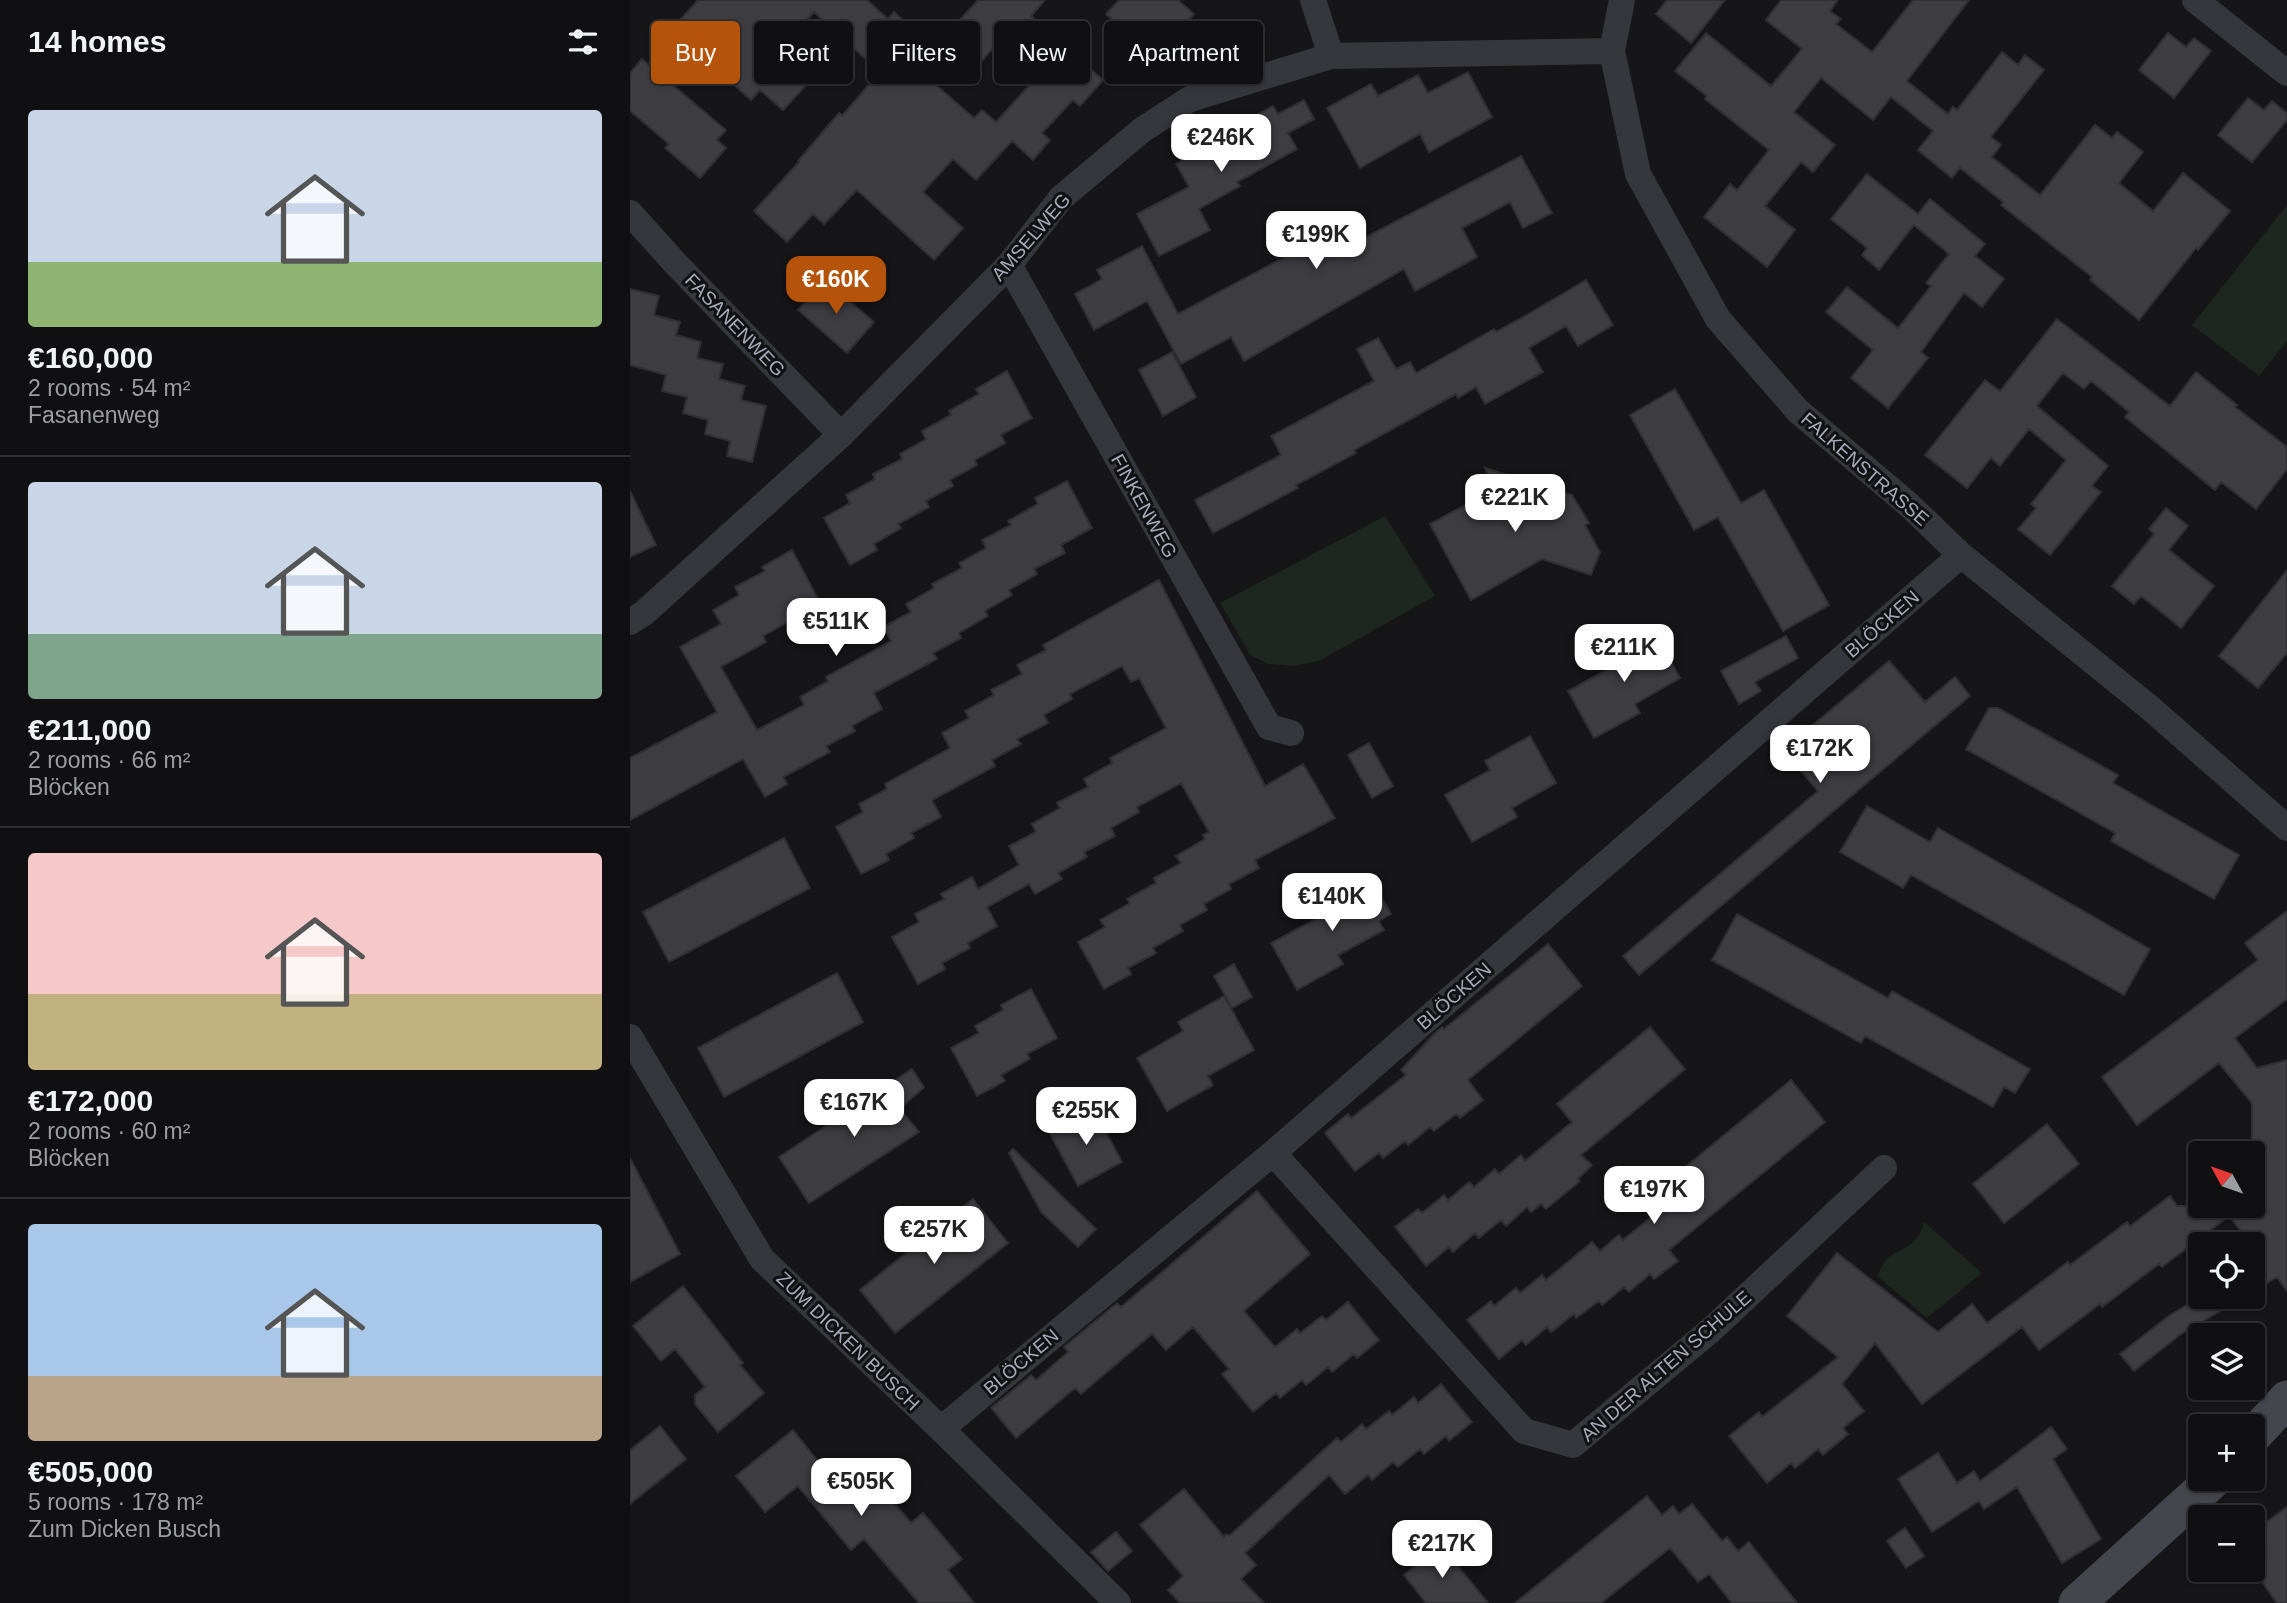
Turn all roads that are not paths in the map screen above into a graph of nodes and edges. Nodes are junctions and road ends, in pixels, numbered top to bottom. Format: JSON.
{"nodes":[{"id":1,"x":1313,"y":0,"type":"edge"},
{"id":2,"x":1622,"y":0,"type":"edge"},
{"id":3,"x":2195,"y":0,"type":"edge"},
{"id":4,"x":1612,"y":51,"type":"junction"},
{"id":5,"x":1331,"y":56,"type":"junction"},
{"id":6,"x":2287,"y":73,"type":"edge"},
{"id":7,"x":630,"y":213,"type":"edge"},
{"id":8,"x":1009,"y":265,"type":"junction"},
{"id":9,"x":841,"y":435,"type":"junction"},
{"id":10,"x":1961,"y":555,"type":"junction"},
{"id":11,"x":630,"y":622,"type":"edge"},
{"id":12,"x":1291,"y":733,"type":"dead end"},
{"id":13,"x":2287,"y":828,"type":"edge"},
{"id":14,"x":630,"y":1037,"type":"edge"},
{"id":15,"x":1273,"y":1153,"type":"junction"},
{"id":16,"x":1884,"y":1168,"type":"dead end"},
{"id":17,"x":2287,"y":1399,"type":"edge"},
{"id":18,"x":2265,"y":1423,"type":"edge"},
{"id":19,"x":941,"y":1429,"type":"junction"},
{"id":20,"x":2201,"y":1491,"type":"edge"},
{"id":21,"x":1118,"y":1603,"type":"edge"},
{"id":22,"x":2077,"y":1603,"type":"edge"}],
"edges":[{"from":1,"to":5,"type":"street"},
{"from":2,"to":4,"type":"street","name":"FALKENSTRASSE"},
{"from":3,"to":6,"type":"street"},
{"from":4,"to":5,"type":"street","name":"AMSELWEG"},
{"from":4,"to":10,"type":"street","name":"FALKENSTRASSE"},
{"from":5,"to":8,"type":"street","name":"AMSELWEG"},
{"from":7,"to":9,"type":"street","name":"FASANENWEG"},
{"from":8,"to":9,"type":"street","name":"AMSELWEG"},
{"from":8,"to":12,"type":"street","name":"FINKENWEG"},
{"from":9,"to":11,"type":"street","name":"AMSELWEG"},
{"from":10,"to":13,"type":"street","name":"FALKENSTRASSE"},
{"from":10,"to":15,"type":"street","name":"BLÖCKEN"},
{"from":14,"to":19,"type":"street","name":"ZUM DICKEN BUSCH"},
{"from":15,"to":16,"type":"street","name":"AN DER ALTEN SCHULE"},
{"from":15,"to":19,"type":"street","name":"BLÖCKEN"},
{"from":17,"to":18,"type":"street"},
{"from":19,"to":21,"type":"street","name":"ZUM DICKEN BUSCH"},
{"from":20,"to":22,"type":"street"}]}
